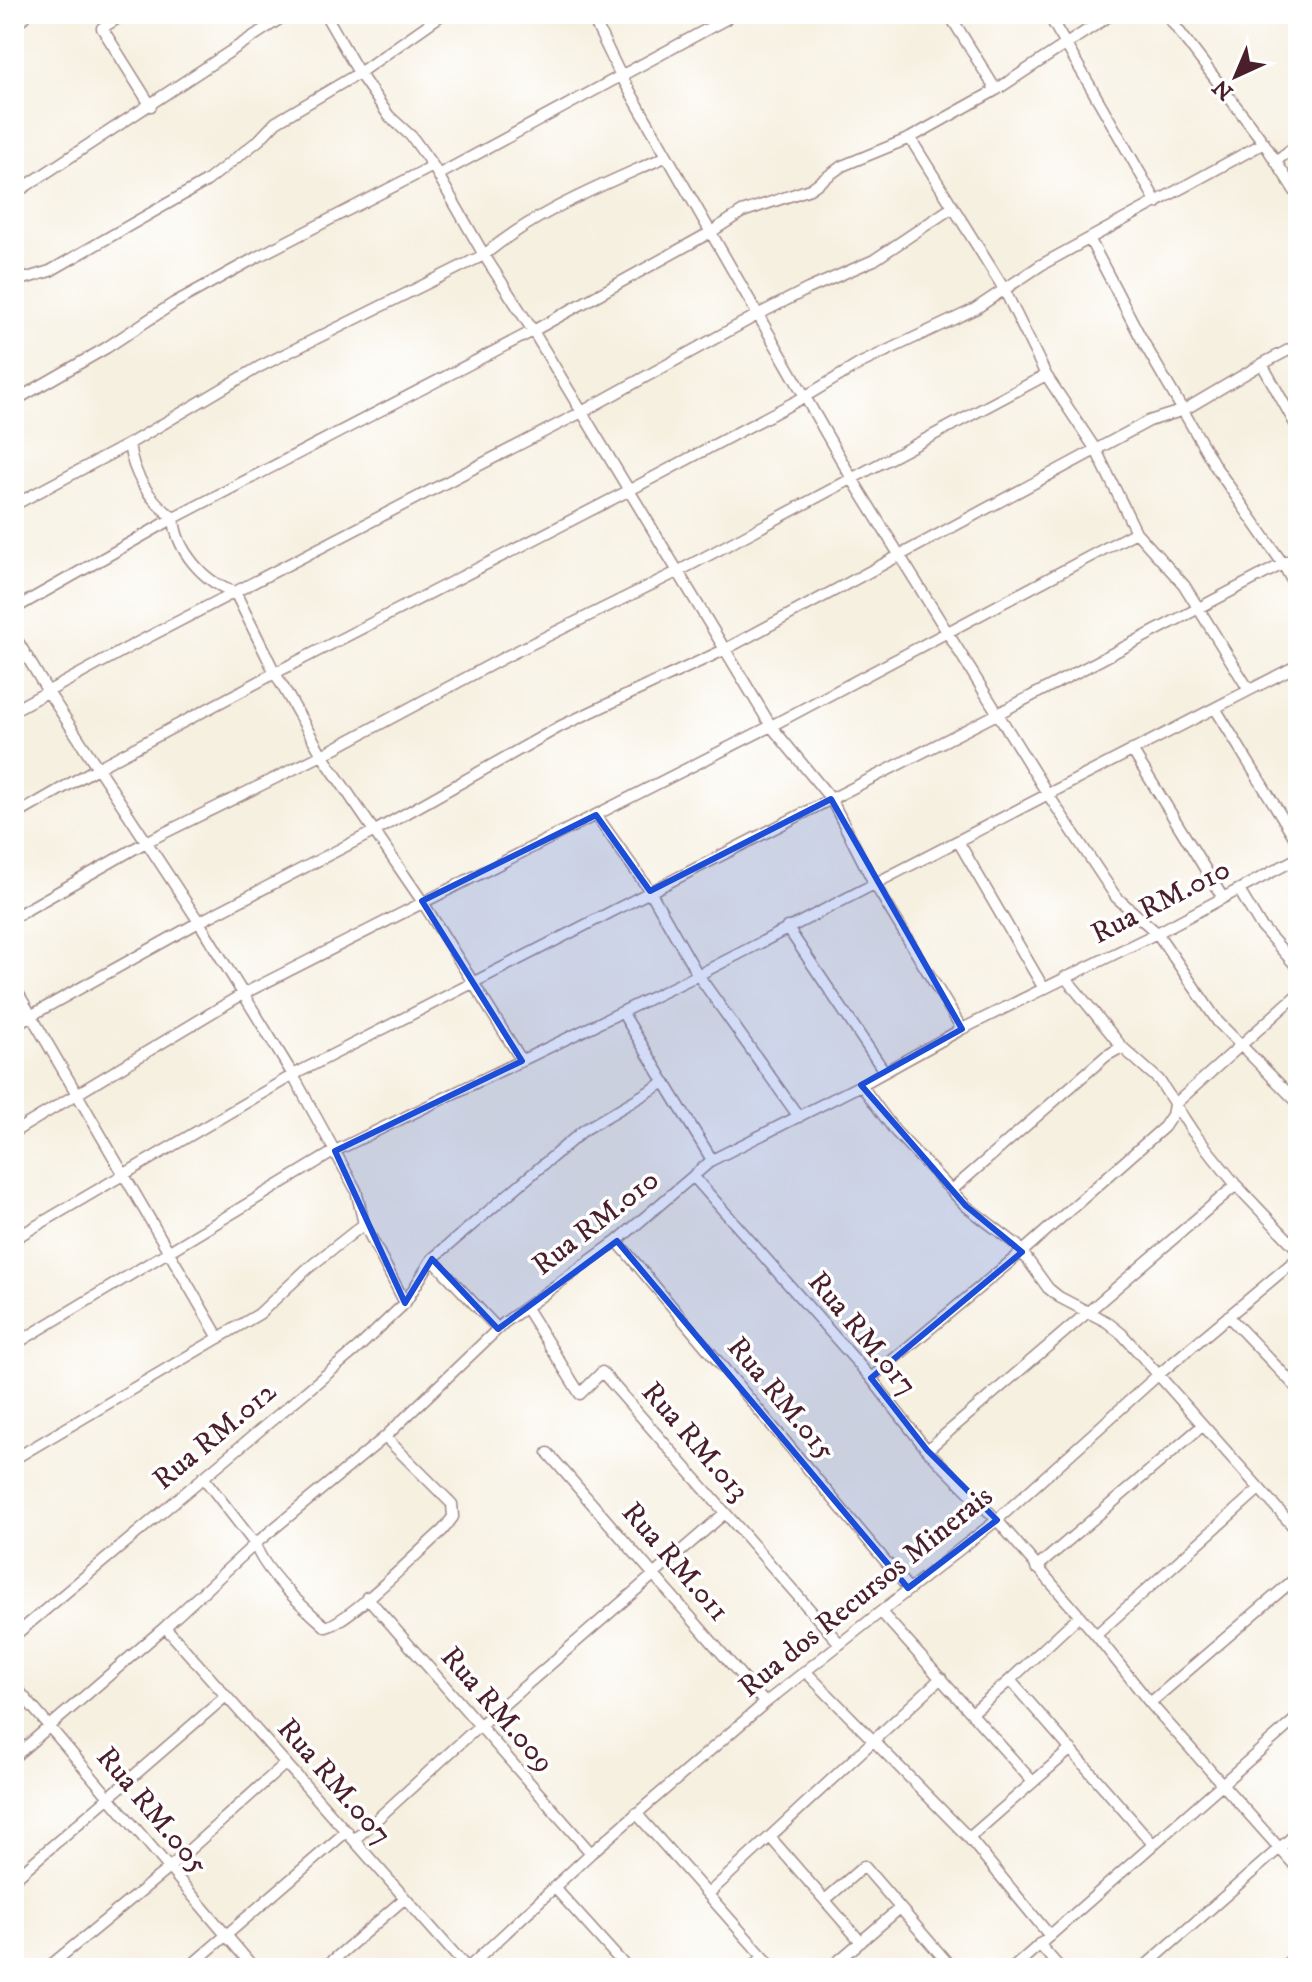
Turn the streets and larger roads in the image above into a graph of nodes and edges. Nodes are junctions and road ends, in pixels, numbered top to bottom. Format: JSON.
{"nodes":[{"id":1,"x":27,"y":14,"type":"edge"},
{"id":2,"x":125,"y":14,"type":"edge"},
{"id":3,"x":287,"y":14,"type":"edge"},
{"id":4,"x":325,"y":14,"type":"edge"},
{"id":5,"x":443,"y":14,"type":"edge"},
{"id":6,"x":591,"y":14,"type":"edge"},
{"id":7,"x":949,"y":14,"type":"edge"},
{"id":8,"x":1048,"y":14,"type":"edge"},
{"id":9,"x":1112,"y":14,"type":"edge"},
{"id":10,"x":1292,"y":14,"type":"edge"},
{"id":11,"x":1171,"y":16,"type":"edge"},
{"id":12,"x":726,"y":19,"type":"dead end"},
{"id":13,"x":1298,"y":21,"type":"edge"},
{"id":14,"x":14,"y":27,"type":"edge"},
{"id":15,"x":1066,"y":45,"type":"junction"},
{"id":16,"x":359,"y":73,"type":"junction"},
{"id":17,"x":620,"y":74,"type":"junction"},
{"id":18,"x":996,"y":90,"type":"junction"},
{"id":19,"x":151,"y":106,"type":"junction"},
{"id":20,"x":910,"y":138,"type":"junction"},
{"id":21,"x":1264,"y":143,"type":"junction"},
{"id":22,"x":1298,"y":144,"type":"edge"},
{"id":23,"x":667,"y":156,"type":"junction"},
{"id":24,"x":1276,"y":161,"type":"junction"},
{"id":25,"x":436,"y":171,"type":"junction"},
{"id":26,"x":14,"y":194,"type":"edge"},
{"id":27,"x":1298,"y":196,"type":"edge"},
{"id":28,"x":1157,"y":203,"type":"junction"},
{"id":29,"x":953,"y":207,"type":"junction"},
{"id":30,"x":711,"y":232,"type":"junction"},
{"id":31,"x":1090,"y":240,"type":"junction"},
{"id":32,"x":484,"y":255,"type":"junction"},
{"id":33,"x":14,"y":282,"type":"edge"},
{"id":34,"x":1004,"y":289,"type":"junction"},
{"id":35,"x":759,"y":314,"type":"junction"},
{"id":36,"x":533,"y":331,"type":"junction"},
{"id":37,"x":1298,"y":345,"type":"edge"},
{"id":38,"x":1262,"y":364,"type":"junction"},
{"id":39,"x":1046,"y":375,"type":"junction"},
{"id":40,"x":806,"y":396,"type":"junction"},
{"id":41,"x":14,"y":401,"type":"edge"},
{"id":42,"x":1184,"y":410,"type":"junction"},
{"id":43,"x":580,"y":413,"type":"junction"},
{"id":44,"x":1298,"y":429,"type":"edge"},
{"id":45,"x":129,"y":444,"type":"junction"},
{"id":46,"x":1096,"y":450,"type":"junction"},
{"id":47,"x":851,"y":477,"type":"junction"},
{"id":48,"x":628,"y":491,"type":"junction"},
{"id":49,"x":14,"y":505,"type":"edge"},
{"id":50,"x":174,"y":518,"type":"junction"},
{"id":51,"x":1136,"y":532,"type":"junction"},
{"id":52,"x":1298,"y":556,"type":"edge"},
{"id":53,"x":898,"y":557,"type":"junction"},
{"id":54,"x":1283,"y":564,"type":"junction"},
{"id":55,"x":677,"y":572,"type":"junction"},
{"id":56,"x":235,"y":592,"type":"junction"},
{"id":57,"x":1298,"y":592,"type":"edge"},
{"id":58,"x":1198,"y":608,"type":"junction"},
{"id":59,"x":14,"y":609,"type":"edge"},
{"id":60,"x":946,"y":632,"type":"junction"},
{"id":61,"x":14,"y":635,"type":"edge"},
{"id":62,"x":724,"y":650,"type":"junction"},
{"id":63,"x":1297,"y":669,"type":"edge"},
{"id":64,"x":275,"y":673,"type":"junction"},
{"id":65,"x":1249,"y":690,"type":"junction"},
{"id":66,"x":48,"y":692,"type":"junction"},
{"id":67,"x":1215,"y":708,"type":"junction"},
{"id":68,"x":14,"y":710,"type":"edge"},
{"id":69,"x":999,"y":713,"type":"junction"},
{"id":70,"x":771,"y":726,"type":"junction"},
{"id":71,"x":1132,"y":750,"type":"junction"},
{"id":72,"x":322,"y":755,"type":"junction"},
{"id":73,"x":99,"y":767,"type":"junction"},
{"id":74,"x":1047,"y":793,"type":"junction"},
{"id":75,"x":831,"y":799,"type":"junction"},
{"id":76,"x":596,"y":815,"type":"junction"},
{"id":77,"x":14,"y":816,"type":"edge"},
{"id":78,"x":375,"y":831,"type":"junction"},
{"id":79,"x":958,"y":841,"type":"junction"},
{"id":80,"x":146,"y":842,"type":"junction"},
{"id":81,"x":1298,"y":843,"type":"edge"},
{"id":82,"x":1298,"y":858,"type":"edge"},
{"id":83,"x":874,"y":883,"type":"junction"},
{"id":84,"x":1239,"y":890,"type":"junction"},
{"id":85,"x":650,"y":891,"type":"junction"},
{"id":86,"x":1223,"y":898,"type":"junction"},
{"id":87,"x":422,"y":901,"type":"junction"},
{"id":88,"x":14,"y":917,"type":"edge"},
{"id":89,"x":199,"y":922,"type":"junction"},
{"id":90,"x":787,"y":927,"type":"junction"},
{"id":91,"x":1157,"y":933,"type":"junction"},
{"id":92,"x":1298,"y":968,"type":"edge"},
{"id":93,"x":698,"y":975,"type":"junction"},
{"id":94,"x":1065,"y":977,"type":"junction"},
{"id":95,"x":475,"y":983,"type":"junction"},
{"id":96,"x":14,"y":986,"type":"edge"},
{"id":97,"x":1043,"y":987,"type":"junction"},
{"id":98,"x":1298,"y":994,"type":"edge"},
{"id":99,"x":241,"y":995,"type":"junction"},
{"id":100,"x":622,"y":1012,"type":"junction"},
{"id":101,"x":31,"y":1014,"type":"junction"},
{"id":102,"x":14,"y":1025,"type":"edge"},
{"id":103,"x":962,"y":1029,"type":"junction"},
{"id":104,"x":1240,"y":1044,"type":"junction"},
{"id":105,"x":1122,"y":1047,"type":"junction"},
{"id":106,"x":522,"y":1061,"type":"junction"},
{"id":107,"x":884,"y":1071,"type":"junction"},
{"id":108,"x":293,"y":1075,"type":"junction"},
{"id":109,"x":665,"y":1082,"type":"junction"},
{"id":110,"x":861,"y":1085,"type":"junction"},
{"id":111,"x":76,"y":1093,"type":"junction"},
{"id":112,"x":1298,"y":1103,"type":"edge"},
{"id":113,"x":1174,"y":1105,"type":"junction"},
{"id":114,"x":799,"y":1117,"type":"junction"},
{"id":115,"x":1164,"y":1127,"type":"junction"},
{"id":116,"x":14,"y":1132,"type":"edge"},
{"id":117,"x":1193,"y":1132,"type":"junction"},
{"id":118,"x":335,"y":1151,"type":"junction"},
{"id":119,"x":712,"y":1160,"type":"junction"},
{"id":120,"x":123,"y":1173,"type":"junction"},
{"id":121,"x":693,"y":1176,"type":"junction"},
{"id":122,"x":1236,"y":1185,"type":"junction"},
{"id":123,"x":952,"y":1190,"type":"junction"},
{"id":124,"x":364,"y":1224,"type":"junction"},
{"id":125,"x":14,"y":1239,"type":"edge"},
{"id":126,"x":617,"y":1241,"type":"junction"},
{"id":127,"x":168,"y":1250,"type":"junction"},
{"id":128,"x":1298,"y":1250,"type":"edge"},
{"id":129,"x":1022,"y":1252,"type":"junction"},
{"id":130,"x":1298,"y":1258,"type":"edge"},
{"id":131,"x":432,"y":1259,"type":"junction"},
{"id":132,"x":405,"y":1303,"type":"junction"},
{"id":133,"x":526,"y":1308,"type":"junction"},
{"id":134,"x":1088,"y":1313,"type":"junction"},
{"id":135,"x":1228,"y":1316,"type":"junction"},
{"id":136,"x":498,"y":1329,"type":"junction"},
{"id":137,"x":219,"y":1338,"type":"junction"},
{"id":138,"x":14,"y":1345,"type":"edge"},
{"id":139,"x":1158,"y":1375,"type":"junction"},
{"id":140,"x":871,"y":1378,"type":"junction"},
{"id":141,"x":1298,"y":1389,"type":"edge"},
{"id":142,"x":1202,"y":1426,"type":"junction"},
{"id":143,"x":385,"y":1437,"type":"junction"},
{"id":144,"x":927,"y":1450,"type":"junction"},
{"id":145,"x":548,"y":1453,"type":"dead end"},
{"id":146,"x":14,"y":1459,"type":"edge"},
{"id":147,"x":203,"y":1477,"type":"junction"},
{"id":148,"x":1259,"y":1489,"type":"junction"},
{"id":149,"x":725,"y":1513,"type":"junction"},
{"id":150,"x":997,"y":1520,"type":"junction"},
{"id":151,"x":1298,"y":1532,"type":"edge"},
{"id":152,"x":255,"y":1544,"type":"junction"},
{"id":153,"x":1036,"y":1568,"type":"junction"},
{"id":154,"x":655,"y":1575,"type":"junction"},
{"id":155,"x":1298,"y":1576,"type":"edge"},
{"id":156,"x":908,"y":1588,"type":"junction"},
{"id":157,"x":367,"y":1597,"type":"junction"},
{"id":158,"x":881,"y":1612,"type":"junction"},
{"id":159,"x":1079,"y":1616,"type":"junction"},
{"id":160,"x":165,"y":1627,"type":"junction"},
{"id":161,"x":1096,"y":1635,"type":"junction"},
{"id":162,"x":14,"y":1636,"type":"edge"},
{"id":163,"x":840,"y":1644,"type":"junction"},
{"id":164,"x":805,"y":1671,"type":"junction"},
{"id":165,"x":941,"y":1678,"type":"junction"},
{"id":166,"x":1010,"y":1680,"type":"junction"},
{"id":167,"x":14,"y":1685,"type":"edge"},
{"id":168,"x":226,"y":1696,"type":"junction"},
{"id":169,"x":765,"y":1703,"type":"junction"},
{"id":170,"x":1150,"y":1703,"type":"junction"},
{"id":171,"x":972,"y":1713,"type":"junction"},
{"id":172,"x":1298,"y":1717,"type":"edge"},
{"id":173,"x":479,"y":1726,"type":"junction"},
{"id":174,"x":51,"y":1727,"type":"junction"},
{"id":175,"x":874,"y":1740,"type":"junction"},
{"id":176,"x":1071,"y":1749,"type":"junction"},
{"id":177,"x":14,"y":1757,"type":"edge"},
{"id":178,"x":286,"y":1763,"type":"junction"},
{"id":179,"x":1033,"y":1782,"type":"junction"},
{"id":180,"x":1221,"y":1782,"type":"junction"},
{"id":181,"x":110,"y":1797,"type":"junction"},
{"id":182,"x":636,"y":1813,"type":"junction"},
{"id":183,"x":1298,"y":1832,"type":"edge"},
{"id":184,"x":350,"y":1836,"type":"junction"},
{"id":185,"x":770,"y":1837,"type":"junction"},
{"id":186,"x":969,"y":1838,"type":"junction"},
{"id":187,"x":1153,"y":1844,"type":"junction"},
{"id":188,"x":1280,"y":1848,"type":"junction"},
{"id":189,"x":591,"y":1853,"type":"junction"},
{"id":190,"x":169,"y":1868,"type":"junction"},
{"id":191,"x":1298,"y":1869,"type":"edge"},
{"id":192,"x":14,"y":1879,"type":"edge"},
{"id":193,"x":554,"y":1887,"type":"junction"},
{"id":194,"x":708,"y":1894,"type":"junction"},
{"id":195,"x":404,"y":1899,"type":"junction"},
{"id":196,"x":825,"y":1900,"type":"junction"},
{"id":197,"x":900,"y":1908,"type":"junction"},
{"id":198,"x":226,"y":1936,"type":"junction"},
{"id":199,"x":1050,"y":1936,"type":"junction"},
{"id":200,"x":861,"y":1942,"type":"junction"},
{"id":201,"x":1039,"y":1944,"type":"junction"},
{"id":202,"x":1298,"y":1954,"type":"edge"},
{"id":203,"x":763,"y":1957,"type":"junction"},
{"id":204,"x":47,"y":1968,"type":"edge"},
{"id":205,"x":188,"y":1968,"type":"edge"},
{"id":206,"x":254,"y":1968,"type":"edge"},
{"id":207,"x":324,"y":1968,"type":"edge"},
{"id":208,"x":468,"y":1968,"type":"edge"},
{"id":209,"x":627,"y":1968,"type":"edge"},
{"id":210,"x":751,"y":1968,"type":"edge"},
{"id":211,"x":773,"y":1968,"type":"edge"},
{"id":212,"x":830,"y":1968,"type":"edge"},
{"id":213,"x":952,"y":1968,"type":"edge"},
{"id":214,"x":1013,"y":1968,"type":"edge"},
{"id":215,"x":1060,"y":1968,"type":"edge"},
{"id":216,"x":1143,"y":1968,"type":"edge"},
{"id":217,"x":1282,"y":1968,"type":"edge"}],
"edges":[{"from":1,"to":14,"type":"street"},
{"from":2,"to":19,"type":"street"},
{"from":3,"to":19,"type":"street"},
{"from":4,"to":16,"type":"street"},
{"from":5,"to":16,"type":"street"},
{"from":6,"to":17,"type":"street"},
{"from":7,"to":18,"type":"street"},
{"from":8,"to":15,"type":"street"},
{"from":9,"to":15,"type":"street"},
{"from":10,"to":13,"type":"street"},
{"from":11,"to":21,"type":"street"},
{"from":12,"to":17,"type":"street"},
{"from":15,"to":18,"type":"street"},
{"from":15,"to":28,"type":"street"},
{"from":16,"to":25,"type":"street"},
{"from":16,"to":33,"type":"street"},
{"from":17,"to":23,"type":"street"},
{"from":17,"to":25,"type":"street"},
{"from":18,"to":20,"type":"street"},
{"from":19,"to":26,"type":"street"},
{"from":20,"to":29,"type":"street"},
{"from":20,"to":30,"type":"street"},
{"from":21,"to":24,"type":"street"},
{"from":21,"to":28,"type":"street"},
{"from":22,"to":24,"type":"street"},
{"from":23,"to":30,"type":"street"},
{"from":23,"to":32,"type":"street"},
{"from":24,"to":27,"type":"street"},
{"from":25,"to":32,"type":"street"},
{"from":25,"to":41,"type":"street"},
{"from":28,"to":31,"type":"street"},
{"from":29,"to":34,"type":"street"},
{"from":29,"to":35,"type":"street"},
{"from":30,"to":35,"type":"street"},
{"from":30,"to":36,"type":"street"},
{"from":31,"to":34,"type":"street"},
{"from":31,"to":42,"type":"street"},
{"from":32,"to":36,"type":"street"},
{"from":32,"to":45,"type":"street"},
{"from":34,"to":39,"type":"street"},
{"from":34,"to":40,"type":"street"},
{"from":35,"to":40,"type":"street"},
{"from":35,"to":43,"type":"street"},
{"from":36,"to":43,"type":"street"},
{"from":36,"to":50,"type":"street"},
{"from":37,"to":38,"type":"street"},
{"from":38,"to":42,"type":"street"},
{"from":38,"to":44,"type":"street"},
{"from":39,"to":46,"type":"street"},
{"from":39,"to":47,"type":"street"},
{"from":40,"to":47,"type":"street"},
{"from":40,"to":48,"type":"street"},
{"from":42,"to":46,"type":"street"},
{"from":42,"to":54,"type":"street"},
{"from":43,"to":48,"type":"street"},
{"from":43,"to":56,"type":"street"},
{"from":45,"to":49,"type":"street"},
{"from":45,"to":50,"type":"street"},
{"from":46,"to":51,"type":"street"},
{"from":46,"to":53,"type":"street"},
{"from":47,"to":53,"type":"street"},
{"from":47,"to":55,"type":"street"},
{"from":48,"to":55,"type":"street"},
{"from":48,"to":64,"type":"street"},
{"from":50,"to":56,"type":"street"},
{"from":50,"to":59,"type":"street"},
{"from":51,"to":58,"type":"street"},
{"from":51,"to":60,"type":"street"},
{"from":52,"to":54,"type":"street"},
{"from":53,"to":60,"type":"street"},
{"from":53,"to":62,"type":"street"},
{"from":54,"to":57,"type":"street"},
{"from":54,"to":58,"type":"street"},
{"from":55,"to":62,"type":"street"},
{"from":55,"to":72,"type":"street"},
{"from":56,"to":64,"type":"street"},
{"from":56,"to":66,"type":"street"},
{"from":58,"to":65,"type":"street"},
{"from":58,"to":69,"type":"street"},
{"from":60,"to":69,"type":"street"},
{"from":60,"to":70,"type":"street"},
{"from":61,"to":66,"type":"street"},
{"from":62,"to":70,"type":"street"},
{"from":62,"to":78,"type":"street"},
{"from":63,"to":65,"type":"street"},
{"from":64,"to":72,"type":"street"},
{"from":64,"to":73,"type":"street"},
{"from":65,"to":67,"type":"street"},
{"from":66,"to":68,"type":"street"},
{"from":66,"to":73,"type":"street"},
{"from":67,"to":71,"type":"street"},
{"from":67,"to":81,"type":"street"},
{"from":69,"to":74,"type":"street"},
{"from":69,"to":75,"type":"street"},
{"from":70,"to":75,"type":"street"},
{"from":70,"to":76,"type":"street"},
{"from":71,"to":74,"type":"street"},
{"from":71,"to":86,"type":"street"},
{"from":72,"to":78,"type":"street"},
{"from":72,"to":80,"type":"street"},
{"from":73,"to":77,"type":"street"},
{"from":73,"to":80,"type":"street"},
{"from":74,"to":79,"type":"street"},
{"from":74,"to":91,"type":"street"},
{"from":75,"to":83,"type":"street"},
{"from":75,"to":85,"type":"street"},
{"from":76,"to":85,"type":"street"},
{"from":76,"to":87,"type":"street"},
{"from":78,"to":87,"type":"street"},
{"from":78,"to":89,"type":"street"},
{"from":79,"to":83,"type":"street"},
{"from":79,"to":97,"type":"street"},
{"from":80,"to":88,"type":"street"},
{"from":80,"to":89,"type":"street"},
{"from":82,"to":84,"type":"street","name":"Rua RM.010"},
{"from":83,"to":90,"type":"street"},
{"from":83,"to":103,"type":"street"},
{"from":84,"to":86,"type":"street","name":"Rua RM.010"},
{"from":84,"to":92,"type":"street"},
{"from":85,"to":93,"type":"street"},
{"from":85,"to":95,"type":"street"},
{"from":86,"to":91,"type":"street","name":"Rua RM.010"},
{"from":87,"to":95,"type":"street"},
{"from":87,"to":99,"type":"street"},
{"from":89,"to":99,"type":"street"},
{"from":89,"to":101,"type":"street"},
{"from":90,"to":93,"type":"street"},
{"from":90,"to":107,"type":"street"},
{"from":91,"to":94,"type":"street","name":"Rua RM.010"},
{"from":91,"to":104,"type":"street"},
{"from":93,"to":100,"type":"street"},
{"from":93,"to":114,"type":"street"},
{"from":94,"to":97,"type":"street","name":"Rua RM.010"},
{"from":94,"to":105,"type":"street"},
{"from":95,"to":106,"type":"street"},
{"from":95,"to":108,"type":"street"},
{"from":96,"to":101,"type":"street"},
{"from":97,"to":103,"type":"street","name":"Rua RM.010"},
{"from":98,"to":104,"type":"street"},
{"from":99,"to":108,"type":"street"},
{"from":99,"to":111,"type":"street"},
{"from":100,"to":106,"type":"street"},
{"from":100,"to":109,"type":"street"},
{"from":101,"to":102,"type":"street"},
{"from":101,"to":111,"type":"street"},
{"from":103,"to":107,"type":"street","name":"Rua RM.010"},
{"from":104,"to":112,"type":"street"},
{"from":104,"to":113,"type":"street"},
{"from":105,"to":113,"type":"street"},
{"from":105,"to":123,"type":"street"},
{"from":106,"to":118,"type":"street"},
{"from":107,"to":110,"type":"street","name":"Rua RM.010"},
{"from":108,"to":118,"type":"street"},
{"from":108,"to":120,"type":"street"},
{"from":109,"to":119,"type":"street"},
{"from":109,"to":131,"type":"street","name":"Rua RM.012"},
{"from":110,"to":114,"type":"street","name":"Rua RM.010"},
{"from":110,"to":123,"type":"street"},
{"from":111,"to":116,"type":"street"},
{"from":111,"to":120,"type":"street"},
{"from":113,"to":115,"type":"street"},
{"from":113,"to":117,"type":"street"},
{"from":114,"to":119,"type":"street","name":"Rua RM.010"},
{"from":115,"to":117,"type":"street"},
{"from":115,"to":129,"type":"street"},
{"from":117,"to":122,"type":"street"},
{"from":118,"to":124,"type":"street"},
{"from":118,"to":127,"type":"street"},
{"from":119,"to":121,"type":"street","name":"Rua RM.010"},
{"from":120,"to":125,"type":"street"},
{"from":120,"to":127,"type":"street"},
{"from":121,"to":126,"type":"street","name":"Rua RM.010"},
{"from":121,"to":140,"type":"street","name":"Rua RM.017"},
{"from":122,"to":128,"type":"street"},
{"from":122,"to":134,"type":"street"},
{"from":123,"to":129,"type":"street"},
{"from":124,"to":132,"type":"street"},
{"from":124,"to":137,"type":"street"},
{"from":126,"to":133,"type":"street","name":"Rua RM.010"},
{"from":126,"to":156,"type":"street","name":"Rua RM.015"},
{"from":127,"to":137,"type":"street"},
{"from":127,"to":138,"type":"street"},
{"from":129,"to":134,"type":"street"},
{"from":129,"to":140,"type":"street"},
{"from":130,"to":135,"type":"street","name":"Rua dos Recursos Minerais"},
{"from":131,"to":132,"type":"street","name":"Rua RM.012"},
{"from":131,"to":136,"type":"street"},
{"from":132,"to":147,"type":"street","name":"Rua RM.012"},
{"from":133,"to":136,"type":"street","name":"Rua RM.010"},
{"from":133,"to":149,"type":"street","name":"Rua RM.013"},
{"from":134,"to":139,"type":"street"},
{"from":134,"to":144,"type":"street"},
{"from":135,"to":139,"type":"street","name":"Rua dos Recursos Minerais"},
{"from":135,"to":141,"type":"street"},
{"from":136,"to":143,"type":"street","name":"Rua RM.010"},
{"from":137,"to":146,"type":"street"},
{"from":139,"to":142,"type":"street"},
{"from":139,"to":150,"type":"street","name":"Rua dos Recursos Minerais"},
{"from":140,"to":144,"type":"street","name":"Rua RM.017"},
{"from":142,"to":148,"type":"street"},
{"from":142,"to":153,"type":"street"},
{"from":143,"to":152,"type":"street","name":"Rua RM.010"},
{"from":143,"to":157,"type":"street"},
{"from":144,"to":150,"type":"street","name":"Rua RM.017"},
{"from":145,"to":154,"type":"street","name":"Rua RM.011"},
{"from":147,"to":152,"type":"street"},
{"from":147,"to":162,"type":"street","name":"Rua RM.012"},
{"from":148,"to":151,"type":"street"},
{"from":148,"to":161,"type":"street"},
{"from":149,"to":154,"type":"street"},
{"from":149,"to":163,"type":"street","name":"Rua RM.013"},
{"from":150,"to":153,"type":"street","name":"Rua RM.017"},
{"from":150,"to":156,"type":"street","name":"Rua dos Recursos Minerais"},
{"from":152,"to":157,"type":"street"},
{"from":152,"to":160,"type":"street","name":"Rua RM.010"},
{"from":153,"to":159,"type":"street","name":"Rua RM.017"},
{"from":154,"to":169,"type":"street","name":"Rua RM.011"},
{"from":154,"to":173,"type":"street"},
{"from":155,"to":170,"type":"street"},
{"from":156,"to":158,"type":"street","name":"Rua dos Recursos Minerais"},
{"from":157,"to":173,"type":"street","name":"Rua RM.009"},
{"from":158,"to":163,"type":"street","name":"Rua dos Recursos Minerais"},
{"from":158,"to":165,"type":"street"},
{"from":159,"to":161,"type":"street","name":"Rua RM.017"},
{"from":159,"to":166,"type":"street"},
{"from":160,"to":168,"type":"street","name":"Rua RM.007"},
{"from":160,"to":174,"type":"street","name":"Rua RM.010"},
{"from":161,"to":170,"type":"street","name":"Rua RM.017"},
{"from":163,"to":164,"type":"street","name":"Rua dos Recursos Minerais"},
{"from":164,"to":169,"type":"street","name":"Rua dos Recursos Minerais"},
{"from":164,"to":175,"type":"street"},
{"from":165,"to":171,"type":"street"},
{"from":165,"to":175,"type":"street"},
{"from":166,"to":171,"type":"street"},
{"from":166,"to":176,"type":"street"},
{"from":167,"to":174,"type":"street","name":"Rua RM.005"},
{"from":168,"to":178,"type":"street","name":"Rua RM.007"},
{"from":168,"to":181,"type":"street"},
{"from":169,"to":182,"type":"street","name":"Rua dos Recursos Minerais"},
{"from":170,"to":180,"type":"street","name":"Rua RM.017"},
{"from":171,"to":179,"type":"street"},
{"from":172,"to":180,"type":"street"},
{"from":173,"to":184,"type":"street"},
{"from":173,"to":189,"type":"street","name":"Rua RM.009"},
{"from":174,"to":177,"type":"street","name":"Rua RM.010"},
{"from":174,"to":181,"type":"street","name":"Rua RM.005"},
{"from":175,"to":185,"type":"street"},
{"from":175,"to":186,"type":"street"},
{"from":176,"to":179,"type":"street"},
{"from":176,"to":187,"type":"street"},
{"from":178,"to":184,"type":"street","name":"Rua RM.007"},
{"from":178,"to":190,"type":"street"},
{"from":179,"to":186,"type":"street"},
{"from":180,"to":187,"type":"street"},
{"from":180,"to":188,"type":"street","name":"Rua RM.017"},
{"from":181,"to":190,"type":"street","name":"Rua RM.005"},
{"from":181,"to":192,"type":"street"},
{"from":182,"to":189,"type":"street","name":"Rua dos Recursos Minerais"},
{"from":182,"to":194,"type":"street"},
{"from":183,"to":188,"type":"street"},
{"from":184,"to":195,"type":"street","name":"Rua RM.007"},
{"from":184,"to":198,"type":"street"},
{"from":185,"to":194,"type":"street"},
{"from":185,"to":196,"type":"street"},
{"from":186,"to":199,"type":"street"},
{"from":187,"to":199,"type":"street"},
{"from":188,"to":191,"type":"street","name":"Rua RM.017"},
{"from":188,"to":216,"type":"street"},
{"from":189,"to":193,"type":"street","name":"Rua dos Recursos Minerais"},
{"from":190,"to":198,"type":"street","name":"Rua RM.005"},
{"from":190,"to":204,"type":"street"},
{"from":193,"to":208,"type":"street","name":"Rua dos Recursos Minerais"},
{"from":193,"to":209,"type":"street"},
{"from":194,"to":203,"type":"street"},
{"from":195,"to":207,"type":"street"},
{"from":195,"to":208,"type":"street","name":"Rua RM.007"},
{"from":196,"to":197,"type":"street"},
{"from":196,"to":200,"type":"street"},
{"from":197,"to":200,"type":"street"},
{"from":197,"to":213,"type":"street"},
{"from":198,"to":205,"type":"street"},
{"from":198,"to":206,"type":"street","name":"Rua RM.005"},
{"from":199,"to":201,"type":"street"},
{"from":200,"to":212,"type":"street"},
{"from":201,"to":214,"type":"street"},
{"from":201,"to":215,"type":"street"},
{"from":202,"to":217,"type":"street"},
{"from":203,"to":210,"type":"street"},
{"from":203,"to":211,"type":"street"}]}
